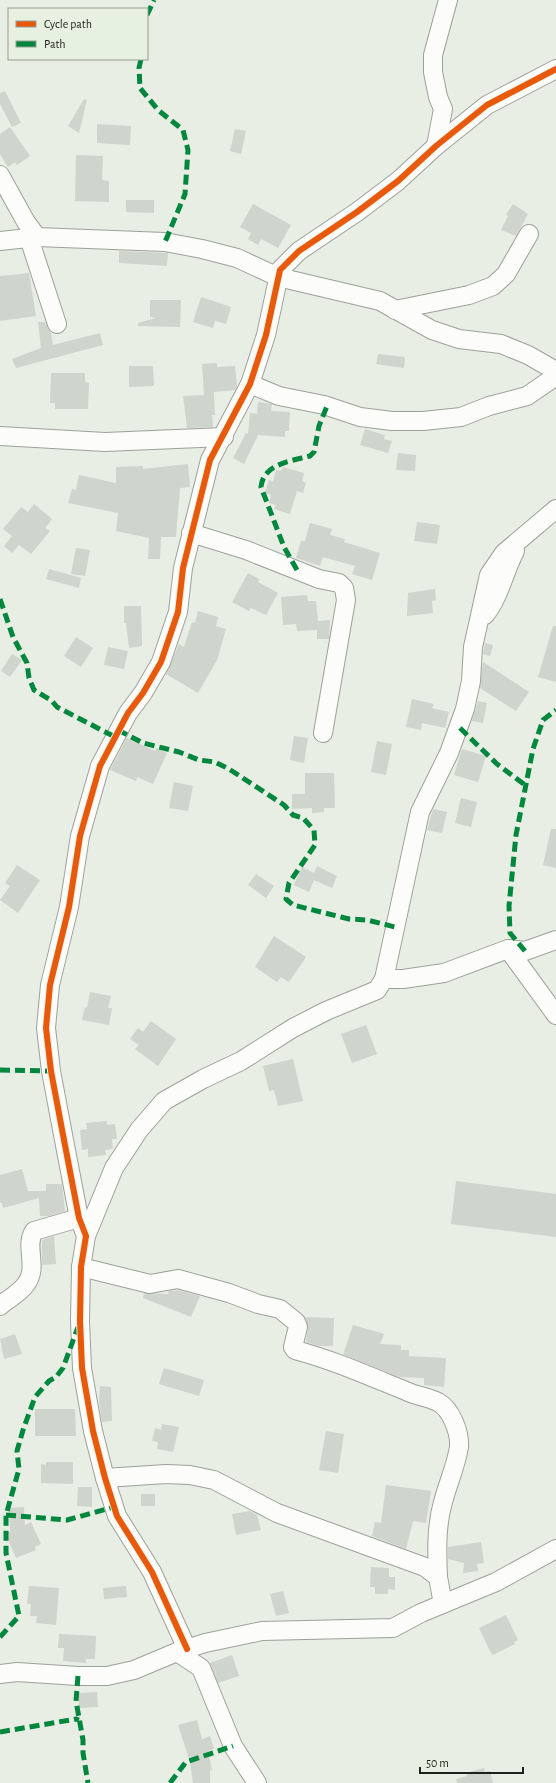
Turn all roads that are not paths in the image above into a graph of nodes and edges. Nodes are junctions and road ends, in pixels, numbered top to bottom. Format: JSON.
{"nodes":[{"id":1,"x":448,"y":0,"type":"edge"},
{"id":2,"x":556,"y":69,"type":"edge"},
{"id":3,"x":436,"y":146,"type":"junction"},
{"id":4,"x":0,"y":175,"type":"edge"},
{"id":5,"x":529,"y":234,"type":"dead end"},
{"id":6,"x":33,"y":238,"type":"junction"},
{"id":7,"x":0,"y":241,"type":"edge"},
{"id":8,"x":278,"y":277,"type":"junction"},
{"id":9,"x":395,"y":310,"type":"junction"},
{"id":10,"x":57,"y":324,"type":"dead end"},
{"id":11,"x":556,"y":371,"type":"edge"},
{"id":12,"x":556,"y":376,"type":"edge"},
{"id":13,"x":250,"y":384,"type":"junction"},
{"id":14,"x":0,"y":436,"type":"edge"},
{"id":15,"x":224,"y":437,"type":"junction"},
{"id":16,"x":556,"y":509,"type":"edge"},
{"id":17,"x":191,"y":533,"type":"junction"},
{"id":18,"x":323,"y":732,"type":"dead end"},
{"id":19,"x":556,"y":940,"type":"edge"},
{"id":20,"x":508,"y":949,"type":"junction"},
{"id":21,"x":384,"y":979,"type":"junction"},
{"id":22,"x":556,"y":1015,"type":"edge"},
{"id":23,"x":79,"y":1218,"type":"junction"},
{"id":24,"x":86,"y":1236,"type":"junction"},
{"id":25,"x":81,"y":1266,"type":"junction"},
{"id":26,"x":0,"y":1306,"type":"edge"},
{"id":27,"x":105,"y":1478,"type":"junction"},
{"id":28,"x":556,"y":1549,"type":"edge"},
{"id":29,"x":438,"y":1577,"type":"junction"},
{"id":30,"x":443,"y":1604,"type":"junction"},
{"id":31,"x":187,"y":1649,"type":"junction"},
{"id":32,"x":0,"y":1674,"type":"edge"},
{"id":33,"x":258,"y":1783,"type":"edge"}],
"edges":[{"from":1,"to":3,"type":"street"},
{"from":2,"to":3,"type":"street"},
{"from":3,"to":8,"type":"street"},
{"from":4,"to":6,"type":"street"},
{"from":5,"to":9,"type":"street"},
{"from":6,"to":7,"type":"street"},
{"from":6,"to":8,"type":"street"},
{"from":6,"to":10,"type":"street"},
{"from":8,"to":9,"type":"street"},
{"from":8,"to":13,"type":"street"},
{"from":9,"to":11,"type":"street"},
{"from":12,"to":13,"type":"street"},
{"from":13,"to":15,"type":"street"},
{"from":14,"to":15,"type":"street"},
{"from":15,"to":17,"type":"street"},
{"from":16,"to":21,"type":"street"},
{"from":17,"to":18,"type":"street"},
{"from":17,"to":23,"type":"street"},
{"from":19,"to":20,"type":"street"},
{"from":20,"to":21,"type":"street"},
{"from":20,"to":22,"type":"street"},
{"from":21,"to":24,"type":"street"},
{"from":23,"to":24,"type":"street"},
{"from":23,"to":26,"type":"street"},
{"from":24,"to":25,"type":"street"},
{"from":25,"to":27,"type":"street"},
{"from":25,"to":29,"type":"street"},
{"from":27,"to":29,"type":"street"},
{"from":27,"to":31,"type":"street"},
{"from":28,"to":30,"type":"street"},
{"from":29,"to":30,"type":"street"},
{"from":30,"to":31,"type":"street"},
{"from":31,"to":32,"type":"street"},
{"from":31,"to":33,"type":"street"}]}
